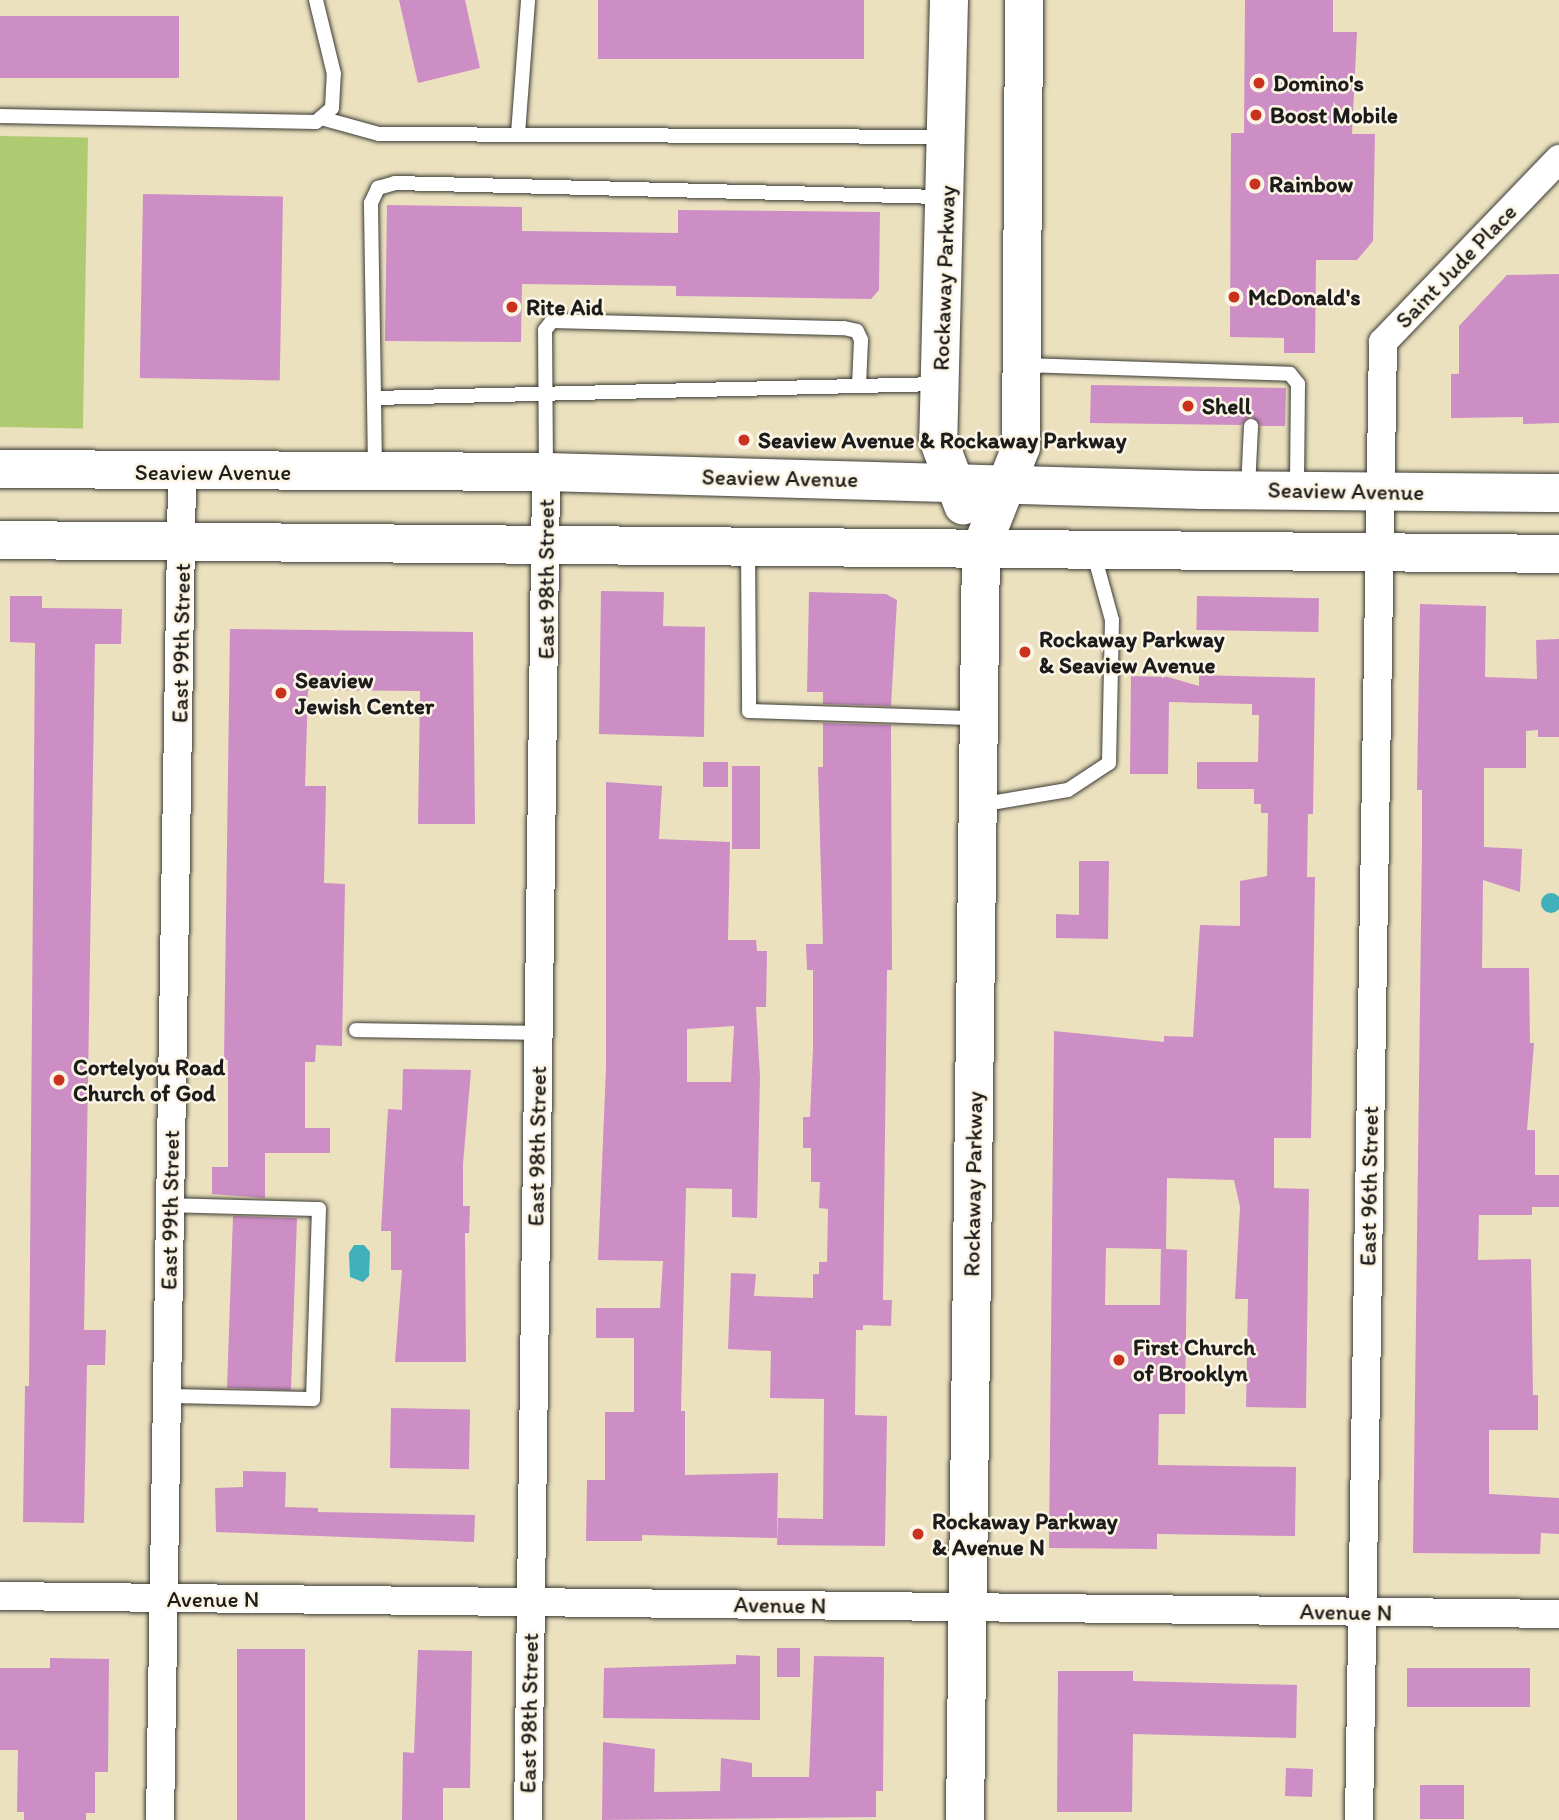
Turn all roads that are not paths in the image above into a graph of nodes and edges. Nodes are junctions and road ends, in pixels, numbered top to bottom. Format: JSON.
{"nodes":[{"id":1,"x":316,"y":0,"type":"edge"},
{"id":2,"x":528,"y":0,"type":"edge"},
{"id":3,"x":949,"y":0,"type":"edge"},
{"id":4,"x":1024,"y":0,"type":"edge"},
{"id":5,"x":0,"y":116,"type":"edge"},
{"id":6,"x":321,"y":118,"type":"junction"},
{"id":7,"x":517,"y":134,"type":"junction"},
{"id":8,"x":947,"y":137,"type":"junction"},
{"id":9,"x":1559,"y":159,"type":"edge"},
{"id":10,"x":946,"y":197,"type":"junction"},
{"id":11,"x":1022,"y":365,"type":"junction"},
{"id":12,"x":941,"y":384,"type":"junction"},
{"id":13,"x":859,"y":386,"type":"junction"},
{"id":14,"x":543,"y":393,"type":"junction"},
{"id":15,"x":374,"y":398,"type":"junction"},
{"id":16,"x":1251,"y":426,"type":"dead end"},
{"id":17,"x":0,"y":469,"type":"edge"},
{"id":18,"x":546,"y":472,"type":"junction"},
{"id":19,"x":182,"y":473,"type":"junction"},
{"id":20,"x":375,"y":473,"type":"junction"},
{"id":21,"x":954,"y":482,"type":"junction"},
{"id":22,"x":1006,"y":486,"type":"junction"},
{"id":23,"x":1248,"y":489,"type":"junction"},
{"id":24,"x":1297,"y":490,"type":"junction"},
{"id":25,"x":1381,"y":491,"type":"junction"},
{"id":26,"x":1559,"y":493,"type":"edge"},
{"id":27,"x":0,"y":540,"type":"edge"},
{"id":28,"x":182,"y":541,"type":"junction"},
{"id":29,"x":547,"y":545,"type":"junction"},
{"id":30,"x":748,"y":547,"type":"junction"},
{"id":31,"x":981,"y":549,"type":"junction"},
{"id":32,"x":1093,"y":550,"type":"junction"},
{"id":33,"x":1380,"y":552,"type":"junction"},
{"id":34,"x":1559,"y":554,"type":"edge"},
{"id":35,"x":979,"y":718,"type":"junction"},
{"id":36,"x":978,"y":805,"type":"junction"},
{"id":37,"x":356,"y":1030,"type":"dead end"},
{"id":38,"x":539,"y":1033,"type":"junction"},
{"id":39,"x":170,"y":1205,"type":"junction"},
{"id":40,"x":167,"y":1396,"type":"junction"},
{"id":41,"x":0,"y":1596,"type":"edge"},
{"id":42,"x":163,"y":1598,"type":"junction"},
{"id":43,"x":530,"y":1602,"type":"junction"},
{"id":44,"x":968,"y":1607,"type":"junction"},
{"id":45,"x":1361,"y":1612,"type":"junction"},
{"id":46,"x":1559,"y":1614,"type":"edge"},
{"id":47,"x":160,"y":1820,"type":"edge"},
{"id":48,"x":528,"y":1820,"type":"edge"},
{"id":49,"x":965,"y":1820,"type":"edge"},
{"id":50,"x":1359,"y":1820,"type":"edge"}],
"edges":[{"from":1,"to":6,"type":"lane"},
{"from":2,"to":7,"type":"lane"},
{"from":3,"to":8,"type":"street","name":"Rockaway Parkway"},
{"from":4,"to":11,"type":"street","name":"Rockaway Parkway"},
{"from":5,"to":6,"type":"lane"},
{"from":6,"to":7,"type":"lane"},
{"from":7,"to":8,"type":"lane"},
{"from":8,"to":10,"type":"street","name":"Rockaway Parkway"},
{"from":9,"to":25,"type":"street","name":"Saint Jude Place"},
{"from":10,"to":12,"type":"street","name":"Rockaway Parkway"},
{"from":10,"to":15,"type":"lane"},
{"from":11,"to":22,"type":"street","name":"Rockaway Parkway"},
{"from":11,"to":24,"type":"lane"},
{"from":12,"to":13,"type":"lane"},
{"from":12,"to":21,"type":"street","name":"Rockaway Parkway"},
{"from":13,"to":14,"type":"lane"},
{"from":13,"to":14,"type":"lane"},
{"from":14,"to":15,"type":"lane"},
{"from":14,"to":18,"type":"lane"},
{"from":15,"to":20,"type":"lane"},
{"from":16,"to":23,"type":"lane"},
{"from":17,"to":19,"type":"street","name":"Seaview Avenue"},
{"from":18,"to":20,"type":"street","name":"Seaview Avenue"},
{"from":18,"to":21,"type":"street","name":"Seaview Avenue"},
{"from":18,"to":29,"type":"street","name":"East 98th Street"},
{"from":19,"to":20,"type":"street","name":"Seaview Avenue"},
{"from":19,"to":28,"type":"street","name":"East 99th Street"},
{"from":21,"to":22,"type":"street","name":"Seaview Avenue"},
{"from":21,"to":31,"type":"street","name":"Rockaway Parkway"},
{"from":22,"to":23,"type":"street","name":"Seaview Avenue"},
{"from":22,"to":31,"type":"street","name":"Rockaway Parkway"},
{"from":23,"to":24,"type":"street","name":"Seaview Avenue"},
{"from":24,"to":25,"type":"street","name":"Seaview Avenue"},
{"from":25,"to":26,"type":"street","name":"Seaview Avenue"},
{"from":25,"to":33,"type":"street","name":"Saint Jude Place"},
{"from":27,"to":28,"type":"street"},
{"from":28,"to":29,"type":"street"},
{"from":28,"to":39,"type":"street","name":"East 99th Street"},
{"from":29,"to":30,"type":"street"},
{"from":29,"to":38,"type":"street","name":"East 98th Street"},
{"from":30,"to":31,"type":"street"},
{"from":30,"to":35,"type":"lane"},
{"from":31,"to":32,"type":"street"},
{"from":31,"to":35,"type":"street","name":"Rockaway Parkway"},
{"from":32,"to":33,"type":"street"},
{"from":32,"to":36,"type":"lane"},
{"from":33,"to":34,"type":"street"},
{"from":33,"to":45,"type":"street","name":"East 96th Street"},
{"from":35,"to":36,"type":"street","name":"Rockaway Parkway"},
{"from":36,"to":44,"type":"street","name":"Rockaway Parkway"},
{"from":37,"to":38,"type":"lane"},
{"from":38,"to":43,"type":"street","name":"East 98th Street"},
{"from":39,"to":40,"type":"street","name":"East 99th Street"},
{"from":39,"to":40,"type":"lane"},
{"from":40,"to":42,"type":"street","name":"East 99th Street"},
{"from":41,"to":42,"type":"street","name":"Avenue N"},
{"from":42,"to":43,"type":"street","name":"Avenue N"},
{"from":42,"to":47,"type":"street","name":"East 99th Street"},
{"from":43,"to":44,"type":"street","name":"Avenue N"},
{"from":43,"to":48,"type":"street","name":"East 98th Street"},
{"from":44,"to":45,"type":"street","name":"Avenue N"},
{"from":44,"to":49,"type":"street","name":"Rockaway Parkway"},
{"from":45,"to":46,"type":"street","name":"Avenue N"},
{"from":45,"to":50,"type":"street","name":"East 96th Street"}]}
